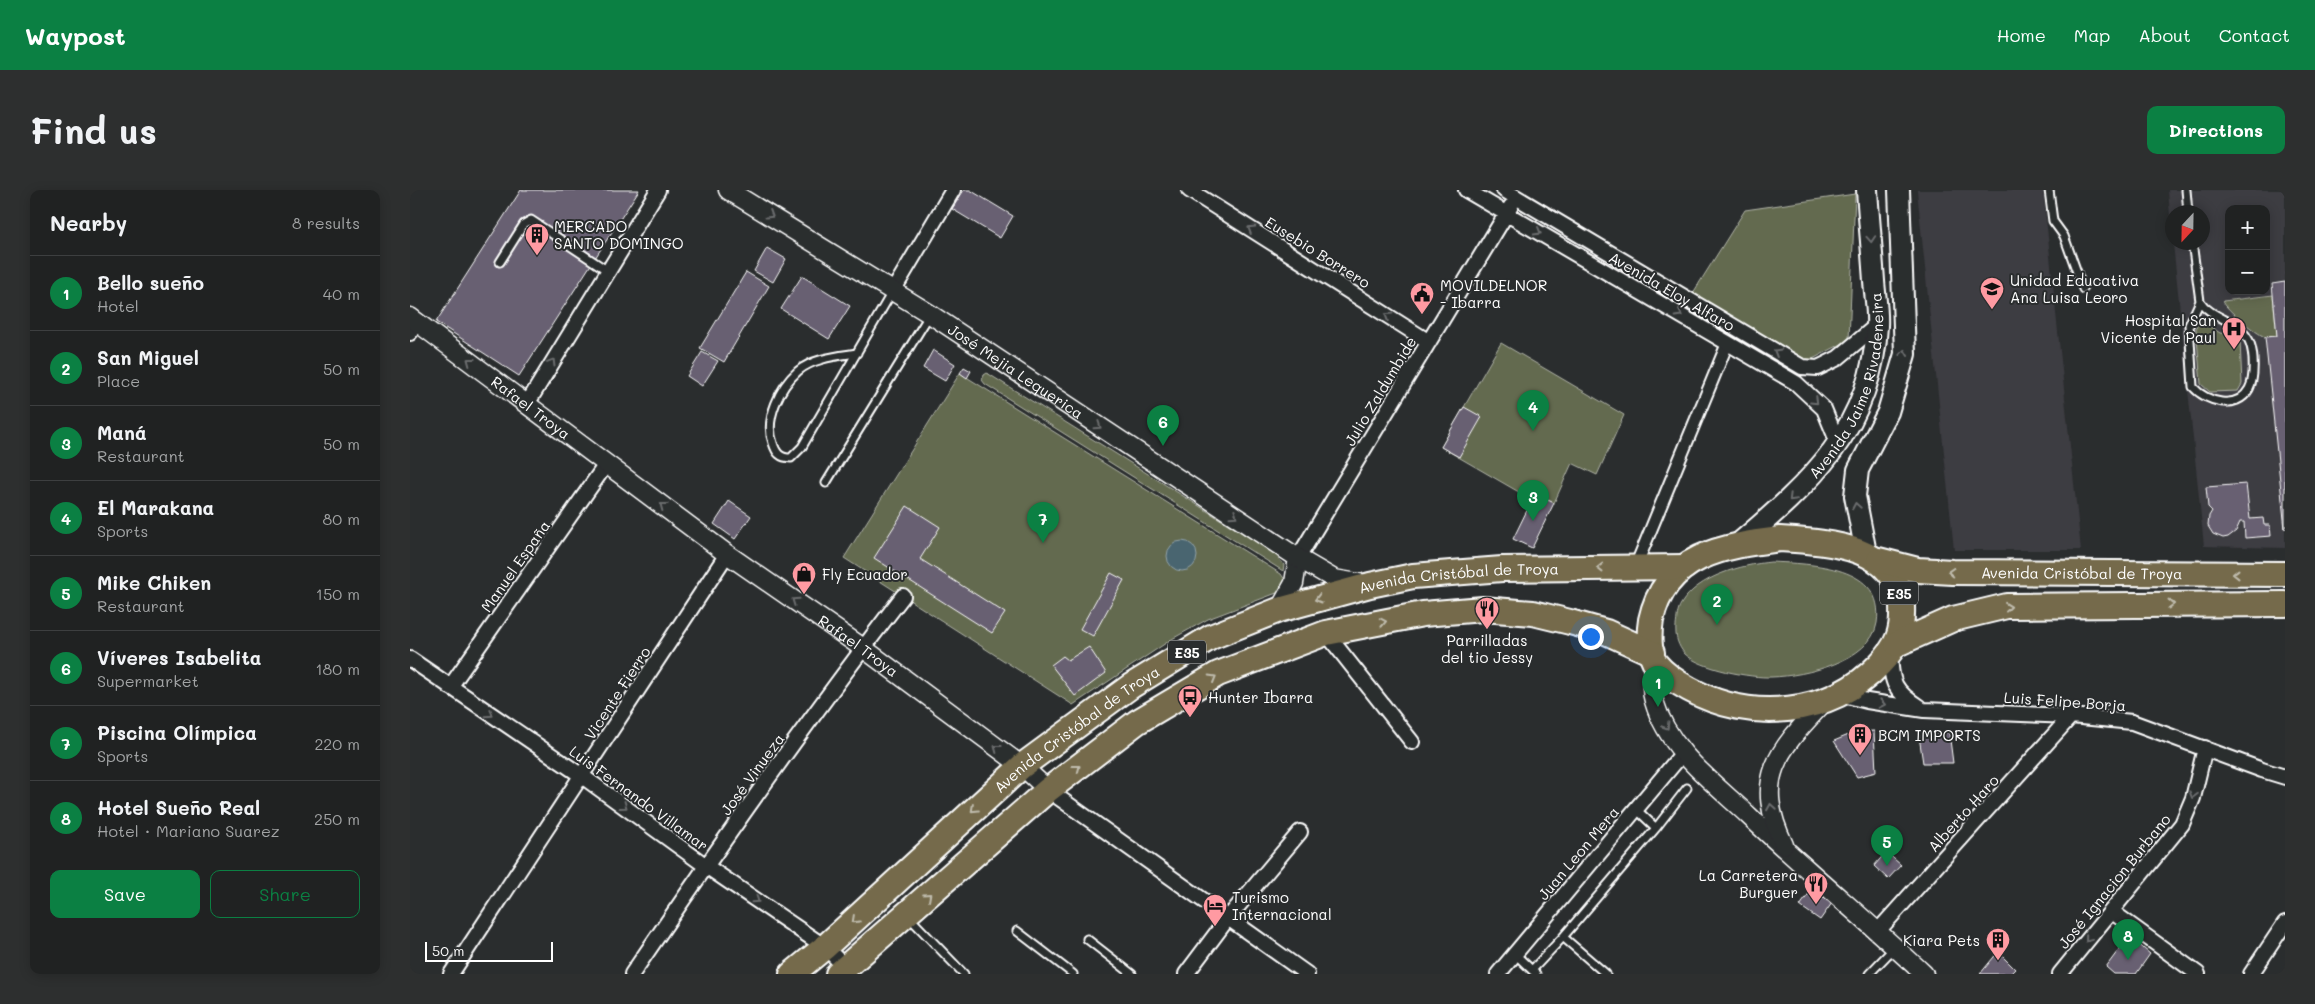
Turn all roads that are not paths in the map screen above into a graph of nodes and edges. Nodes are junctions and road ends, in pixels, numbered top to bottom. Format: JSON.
{"nodes":[{"id":1,"x":658,"y":190,"type":"edge"},
{"id":2,"x":728,"y":190,"type":"edge"},
{"id":3,"x":954,"y":190,"type":"edge"},
{"id":4,"x":1189,"y":190,"type":"edge"},
{"id":5,"x":1466,"y":190,"type":"edge"},
{"id":6,"x":1867,"y":190,"type":"edge"},
{"id":7,"x":1898,"y":190,"type":"edge"},
{"id":8,"x":2049,"y":190,"type":"edge"},
{"id":9,"x":2186,"y":190,"type":"edge"},
{"id":10,"x":1513,"y":192,"type":"edge"},
{"id":11,"x":2187,"y":205,"type":"edge"},
{"id":12,"x":1507,"y":214,"type":"junction"},
{"id":13,"x":2193,"y":250,"type":"edge"},
{"id":14,"x":500,"y":262,"type":"dead end"},
{"id":15,"x":608,"y":271,"type":"junction"},
{"id":16,"x":2082,"y":288,"type":"dead end"},
{"id":17,"x":893,"y":291,"type":"junction"},
{"id":18,"x":2200,"y":301,"type":"junction"},
{"id":19,"x":930,"y":314,"type":"junction"},
{"id":20,"x":412,"y":323,"type":"edge"},
{"id":21,"x":1877,"y":325,"type":"junction"},
{"id":22,"x":1429,"y":342,"type":"junction"},
{"id":23,"x":1728,"y":342,"type":"junction"},
{"id":24,"x":856,"y":353,"type":"junction"},
{"id":25,"x":527,"y":404,"type":"junction"},
{"id":26,"x":1838,"y":443,"type":"junction"},
{"id":27,"x":607,"y":463,"type":"junction"},
{"id":28,"x":826,"y":483,"type":"dead end"},
{"id":29,"x":1737,"y":545,"type":"junction"},
{"id":30,"x":727,"y":554,"type":"junction"},
{"id":31,"x":1873,"y":557,"type":"junction"},
{"id":32,"x":1298,"y":558,"type":"junction"},
{"id":33,"x":1684,"y":566,"type":"junction"},
{"id":34,"x":1634,"y":568,"type":"junction"},
{"id":35,"x":2285,"y":574,"type":"edge"},
{"id":36,"x":1370,"y":585,"type":"junction"},
{"id":37,"x":903,"y":596,"type":"dead end"},
{"id":38,"x":2285,"y":604,"type":"edge"},
{"id":39,"x":1278,"y":610,"type":"junction"},
{"id":40,"x":1326,"y":633,"type":"junction"},
{"id":41,"x":863,"y":648,"type":"junction"},
{"id":42,"x":1893,"y":649,"type":"junction"},
{"id":43,"x":1654,"y":658,"type":"junction"},
{"id":44,"x":410,"y":659,"type":"edge"},
{"id":45,"x":450,"y":687,"type":"junction"},
{"id":46,"x":1833,"y":697,"type":"junction"},
{"id":47,"x":1924,"y":710,"type":"junction"},
{"id":48,"x":2071,"y":716,"type":"junction"},
{"id":49,"x":1412,"y":742,"type":"dead end"},
{"id":50,"x":2205,"y":748,"type":"junction"},
{"id":51,"x":1682,"y":754,"type":"junction"},
{"id":52,"x":1022,"y":766,"type":"junction"},
{"id":53,"x":582,"y":776,"type":"junction"},
{"id":54,"x":2285,"y":776,"type":"edge"},
{"id":55,"x":1687,"y":788,"type":"dead end"},
{"id":56,"x":1048,"y":790,"type":"junction"},
{"id":57,"x":1636,"y":810,"type":"junction"},
{"id":58,"x":1656,"y":828,"type":"junction"},
{"id":59,"x":1300,"y":832,"type":"dead end"},
{"id":60,"x":1787,"y":852,"type":"junction"},
{"id":61,"x":706,"y":866,"type":"junction"},
{"id":62,"x":2110,"y":911,"type":"junction"},
{"id":63,"x":908,"y":914,"type":"junction"},
{"id":64,"x":1228,"y":918,"type":"junction"},
{"id":65,"x":2285,"y":923,"type":"edge"},
{"id":66,"x":1017,"y":931,"type":"dead end"},
{"id":67,"x":1878,"y":931,"type":"junction"},
{"id":68,"x":1563,"y":937,"type":"junction"},
{"id":69,"x":1086,"y":939,"type":"dead end"},
{"id":70,"x":825,"y":947,"type":"junction"},
{"id":71,"x":1895,"y":947,"type":"junction"},
{"id":72,"x":1515,"y":954,"type":"junction"},
{"id":73,"x":842,"y":971,"type":"edge"},
{"id":74,"x":1534,"y":972,"type":"edge"},
{"id":75,"x":451,"y":974,"type":"edge"},
{"id":76,"x":632,"y":974,"type":"edge"},
{"id":77,"x":792,"y":974,"type":"edge"},
{"id":78,"x":964,"y":974,"type":"edge"},
{"id":79,"x":1073,"y":974,"type":"edge"},
{"id":80,"x":1132,"y":974,"type":"edge"},
{"id":81,"x":1186,"y":974,"type":"edge"},
{"id":82,"x":1307,"y":974,"type":"edge"},
{"id":83,"x":1498,"y":974,"type":"edge"},
{"id":84,"x":1606,"y":974,"type":"edge"},
{"id":85,"x":1869,"y":974,"type":"edge"},
{"id":86,"x":1924,"y":974,"type":"edge"},
{"id":87,"x":2060,"y":974,"type":"edge"},
{"id":88,"x":2198,"y":974,"type":"edge"},
{"id":89,"x":2252,"y":974,"type":"edge"}],
"edges":[{"from":1,"to":15,"type":"street"},
{"from":2,"to":17,"type":"street","name":"José Mejia Lequerica","one_way":true},
{"from":3,"to":17,"type":"street"},
{"from":22,"to":4,"type":"street","name":"Eusebio Borrero","one_way":true},
{"from":5,"to":12,"type":"street","name":"Avenida Eloy Alfaro"},
{"from":6,"to":21,"type":"main road","name":"Avenida Jaime Rivadeneira","one_way":true},
{"from":31,"to":7,"type":"main road","name":"Avenida Jaime Rivadeneira","one_way":true},
{"from":8,"to":16,"type":"lane"},
{"from":9,"to":11,"type":"lane"},
{"from":10,"to":12,"type":"street","name":"Julio Zaldumbide"},
{"from":21,"to":10,"type":"street","name":"Avenida Eloy Alfaro","one_way":true},
{"from":12,"to":22,"type":"street","name":"Julio Zaldumbide"},
{"from":12,"to":23,"type":"street","name":"Avenida Eloy Alfaro","one_way":true},
{"from":13,"to":18,"type":"lane"},
{"from":14,"to":15,"type":"lane"},
{"from":25,"to":15,"type":"street","one_way":true},
{"from":17,"to":19,"type":"street","name":"José Mejia Lequerica"},
{"from":17,"to":24,"type":"lane"},
{"from":18,"to":18,"type":"lane"},
{"from":19,"to":28,"type":"lane"},
{"from":19,"to":32,"type":"street","name":"José Mejia Lequerica","one_way":true},
{"from":25,"to":20,"type":"street","name":"Rafael Troya","one_way":true},
{"from":21,"to":26,"type":"main road","name":"Avenida Jaime Rivadeneira"},
{"from":22,"to":32,"type":"street","name":"Julio Zaldumbide"},
{"from":23,"to":26,"type":"street","name":"Avenida Eloy Alfaro","one_way":true},
{"from":23,"to":34,"type":"street"},
{"from":24,"to":24,"type":"lane"},
{"from":25,"to":27,"type":"street","name":"Rafael Troya"},
{"from":26,"to":29,"type":"main road","name":"Avenida Jaime Rivadeneira","one_way":true},
{"from":30,"to":27,"type":"street","name":"Rafael Troya","one_way":true},
{"from":27,"to":45,"type":"street","name":"Manuel España"},
{"from":29,"to":31,"type":"highway","number":"E35"},
{"from":29,"to":33,"type":"highway","number":"E35"},
{"from":41,"to":30,"type":"street","name":"Rafael Troya","one_way":true},
{"from":30,"to":53,"type":"street","name":"Vicente Fierro"},
{"from":35,"to":31,"type":"highway","name":"Avenida Cristóbal de Troya","number":"E35","one_way":true},
{"from":31,"to":42,"type":"highway","number":"E35"},
{"from":32,"to":36,"type":"street","name":"José Mejia Lequerica"},
{"from":32,"to":39,"type":"street"},
{"from":33,"to":34,"type":"highway","name":"Avenida Cristóbal de Troya","number":"E35"},
{"from":33,"to":43,"type":"highway","number":"E35"},
{"from":34,"to":36,"type":"highway","name":"Avenida Cristóbal de Troya","number":"E35","one_way":true},
{"from":36,"to":39,"type":"highway","name":"Avenida Cristóbal de Troya","number":"E35","one_way":true},
{"from":37,"to":41,"type":"street","name":"José Vinueza"},
{"from":42,"to":38,"type":"highway","name":"Avenida Cristóbal de Troya","number":"E35","one_way":true},
{"from":39,"to":52,"type":"highway","name":"Avenida Cristóbal de Troya","number":"E35"},
{"from":40,"to":43,"type":"highway","name":"Avenida Cristóbal de Troya","number":"E35","one_way":true},
{"from":40,"to":49,"type":"street"},
{"from":56,"to":40,"type":"highway","name":"Avenida Cristóbal de Troya","number":"E35","one_way":true},
{"from":52,"to":41,"type":"street","name":"Rafael Troya","one_way":true},
{"from":41,"to":61,"type":"street","name":"José Vinueza"},
{"from":42,"to":46,"type":"highway","number":"E35"},
{"from":42,"to":47,"type":"street"},
{"from":43,"to":46,"type":"highway","number":"E35"},
{"from":43,"to":51,"type":"street","one_way":true},
{"from":44,"to":45,"type":"street","name":"Luis Fernando Villamar"},
{"from":45,"to":53,"type":"street","name":"Luis Fernando Villamar","one_way":true},
{"from":46,"to":47,"type":"street","name":"Luis Felipe Borja","one_way":true},
{"from":60,"to":46,"type":"street","one_way":true},
{"from":47,"to":48,"type":"street","name":"Luis Felipe Borja"},
{"from":48,"to":50,"type":"street","name":"Luis Felipe Borja"},
{"from":48,"to":67,"type":"street","name":"Alberto Haro"},
{"from":50,"to":54,"type":"street","name":"Luis Felipe Borja"},
{"from":50,"to":62,"type":"street","name":"José Ignacion Burbano","one_way":true},
{"from":51,"to":57,"type":"street","name":"Juan Leon Mera"},
{"from":51,"to":60,"type":"street"},
{"from":52,"to":56,"type":"street","name":"Rafael Troya"},
{"from":52,"to":70,"type":"highway","name":"Avenida Cristóbal de Troya","number":"E35","one_way":true},
{"from":53,"to":61,"type":"street","name":"Luis Fernando Villamar","one_way":true},
{"from":53,"to":75,"type":"street","name":"Vicente Fierro"},
{"from":55,"to":58,"type":"lane"},
{"from":63,"to":56,"type":"highway","name":"Avenida Cristóbal de Troya","number":"E35","one_way":true},
{"from":56,"to":64,"type":"street","name":"Rafael Troya"},
{"from":57,"to":58,"type":"lane"},
{"from":57,"to":72,"type":"street","name":"Juan Leon Mera"},
{"from":58,"to":68,"type":"lane"},
{"from":59,"to":64,"type":"street"},
{"from":60,"to":67,"type":"street"},
{"from":61,"to":70,"type":"street","name":"Luis Fernando Villamar","one_way":true},
{"from":61,"to":76,"type":"street","name":"José Vinueza"},
{"from":62,"to":87,"type":"street","name":"José Ignacion Burbano","one_way":true},
{"from":62,"to":88,"type":"street"},
{"from":63,"to":73,"type":"highway","name":"Avenida Cristóbal de Troya","number":"E35"},
{"from":63,"to":78,"type":"lane"},
{"from":64,"to":81,"type":"street"},
{"from":64,"to":82,"type":"street","name":"Rafael Troya"},
{"from":65,"to":89,"type":"street"},
{"from":66,"to":79,"type":"lane"},
{"from":67,"to":71,"type":"street"},
{"from":68,"to":74,"type":"lane"},
{"from":68,"to":84,"type":"lane"},
{"from":69,"to":80,"type":"lane"},
{"from":70,"to":73,"type":"street","name":"Luis Fernando Villamar"},
{"from":70,"to":77,"type":"highway","name":"Avenida Cristóbal de Troya","number":"E35"},
{"from":71,"to":85,"type":"lane"},
{"from":71,"to":86,"type":"street"},
{"from":72,"to":74,"type":"lane"},
{"from":72,"to":83,"type":"street","name":"Juan Leon Mera"}]}
